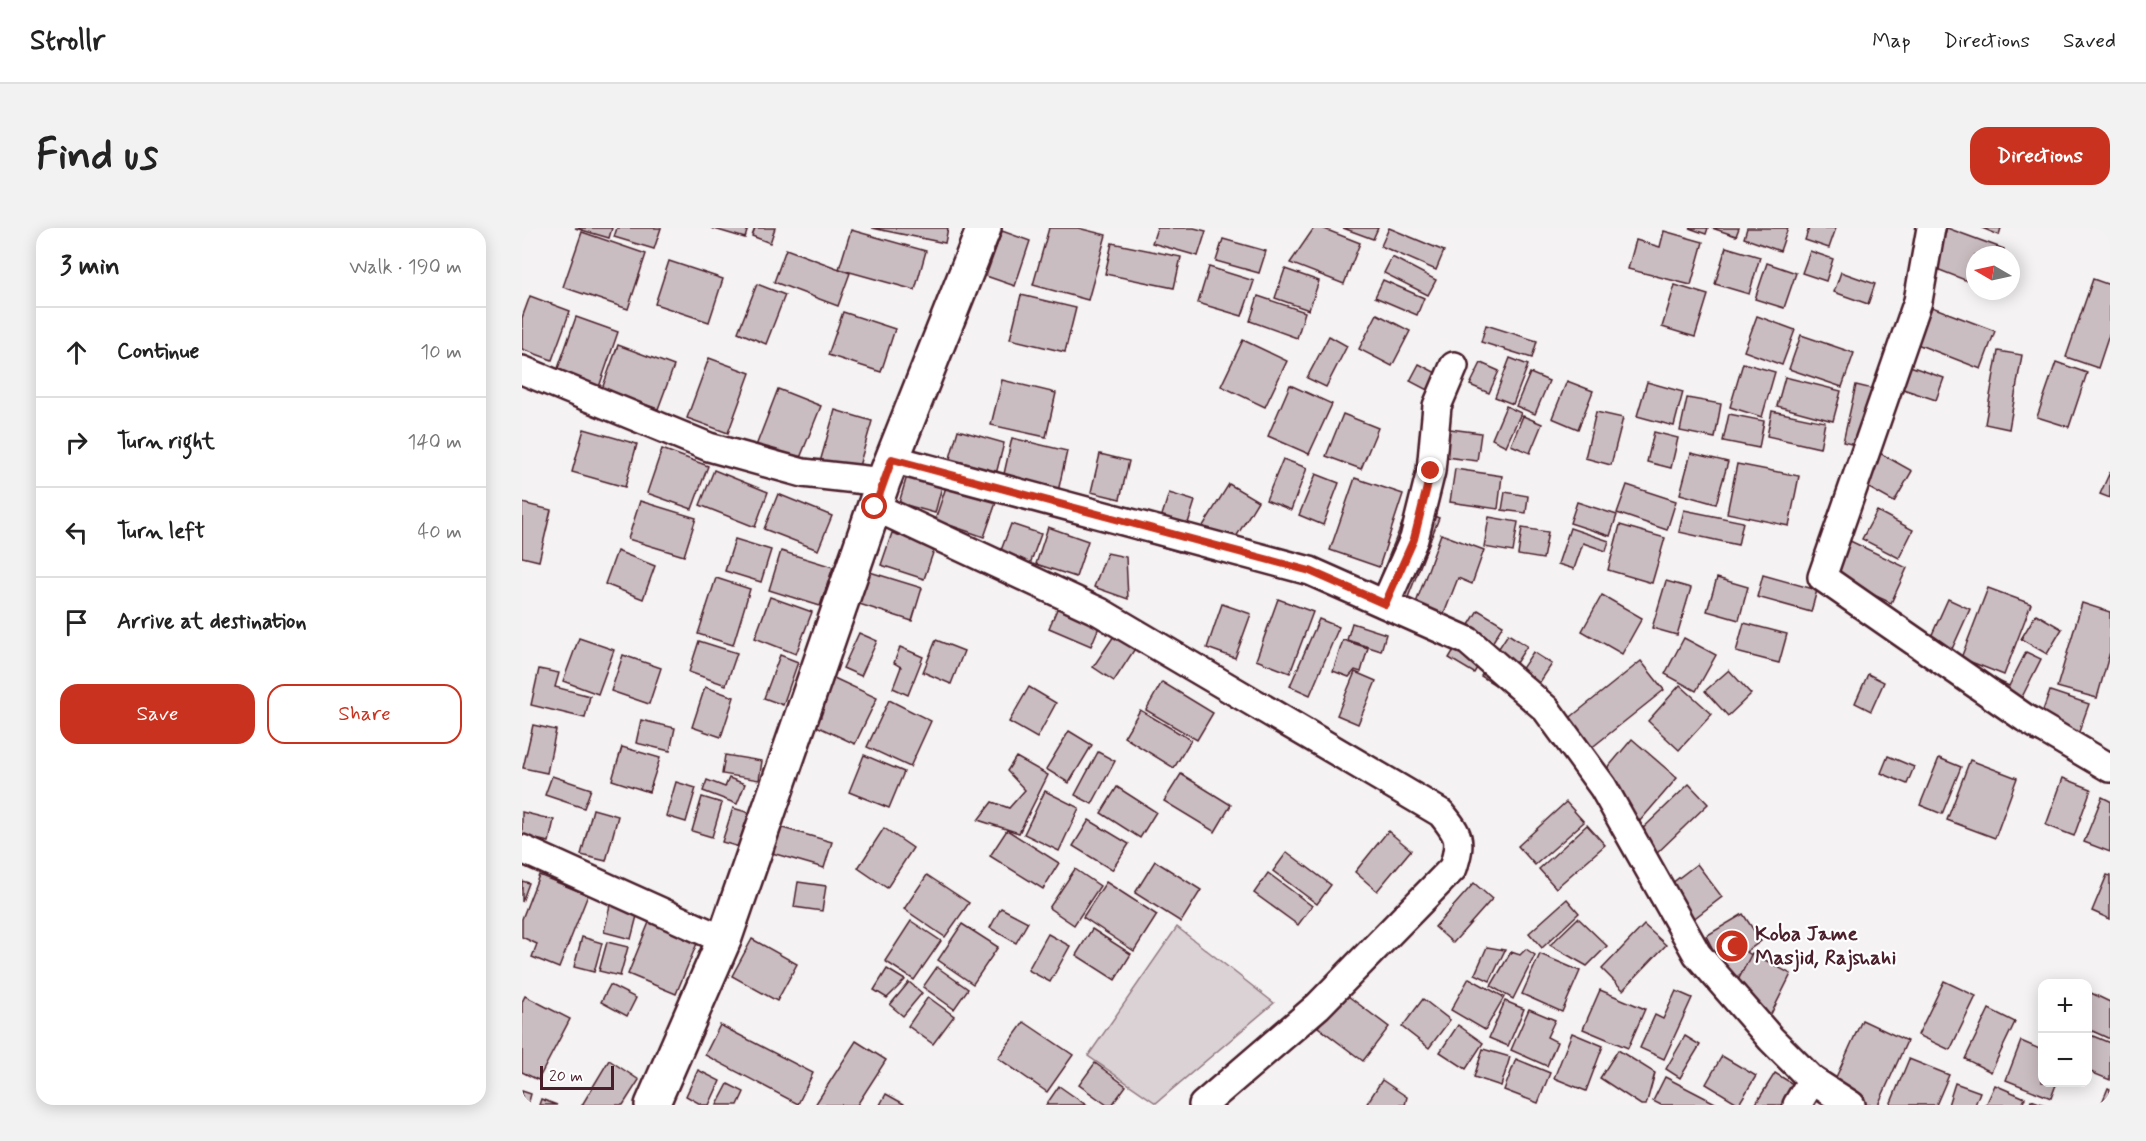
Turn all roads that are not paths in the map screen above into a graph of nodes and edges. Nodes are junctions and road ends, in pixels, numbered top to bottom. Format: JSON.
{"nodes":[{"id":1,"x":984,"y":228,"type":"edge"},
{"id":2,"x":1931,"y":228,"type":"edge"},
{"id":3,"x":1454,"y":366,"type":"dead end"},
{"id":4,"x":522,"y":370,"type":"edge"},
{"id":5,"x":884,"y":482,"type":"junction"},
{"id":6,"x":1385,"y":604,"type":"junction"},
{"id":7,"x":2110,"y":768,"type":"edge"},
{"id":8,"x":522,"y":849,"type":"edge"},
{"id":9,"x":724,"y":940,"type":"junction"},
{"id":10,"x":1812,"y":1080,"type":"junction"},
{"id":11,"x":652,"y":1105,"type":"edge"},
{"id":12,"x":1203,"y":1105,"type":"edge"},
{"id":13,"x":1797,"y":1105,"type":"edge"},
{"id":14,"x":1851,"y":1105,"type":"edge"}],
"edges":[{"from":1,"to":5,"type":"street"},
{"from":2,"to":7,"type":"street"},
{"from":3,"to":6,"type":"street"},
{"from":4,"to":5,"type":"street"},
{"from":5,"to":6,"type":"street"},
{"from":5,"to":9,"type":"street"},
{"from":5,"to":12,"type":"street"},
{"from":6,"to":10,"type":"street"},
{"from":8,"to":9,"type":"street"},
{"from":9,"to":11,"type":"street"},
{"from":10,"to":13,"type":"street"},
{"from":10,"to":14,"type":"street"}]}
